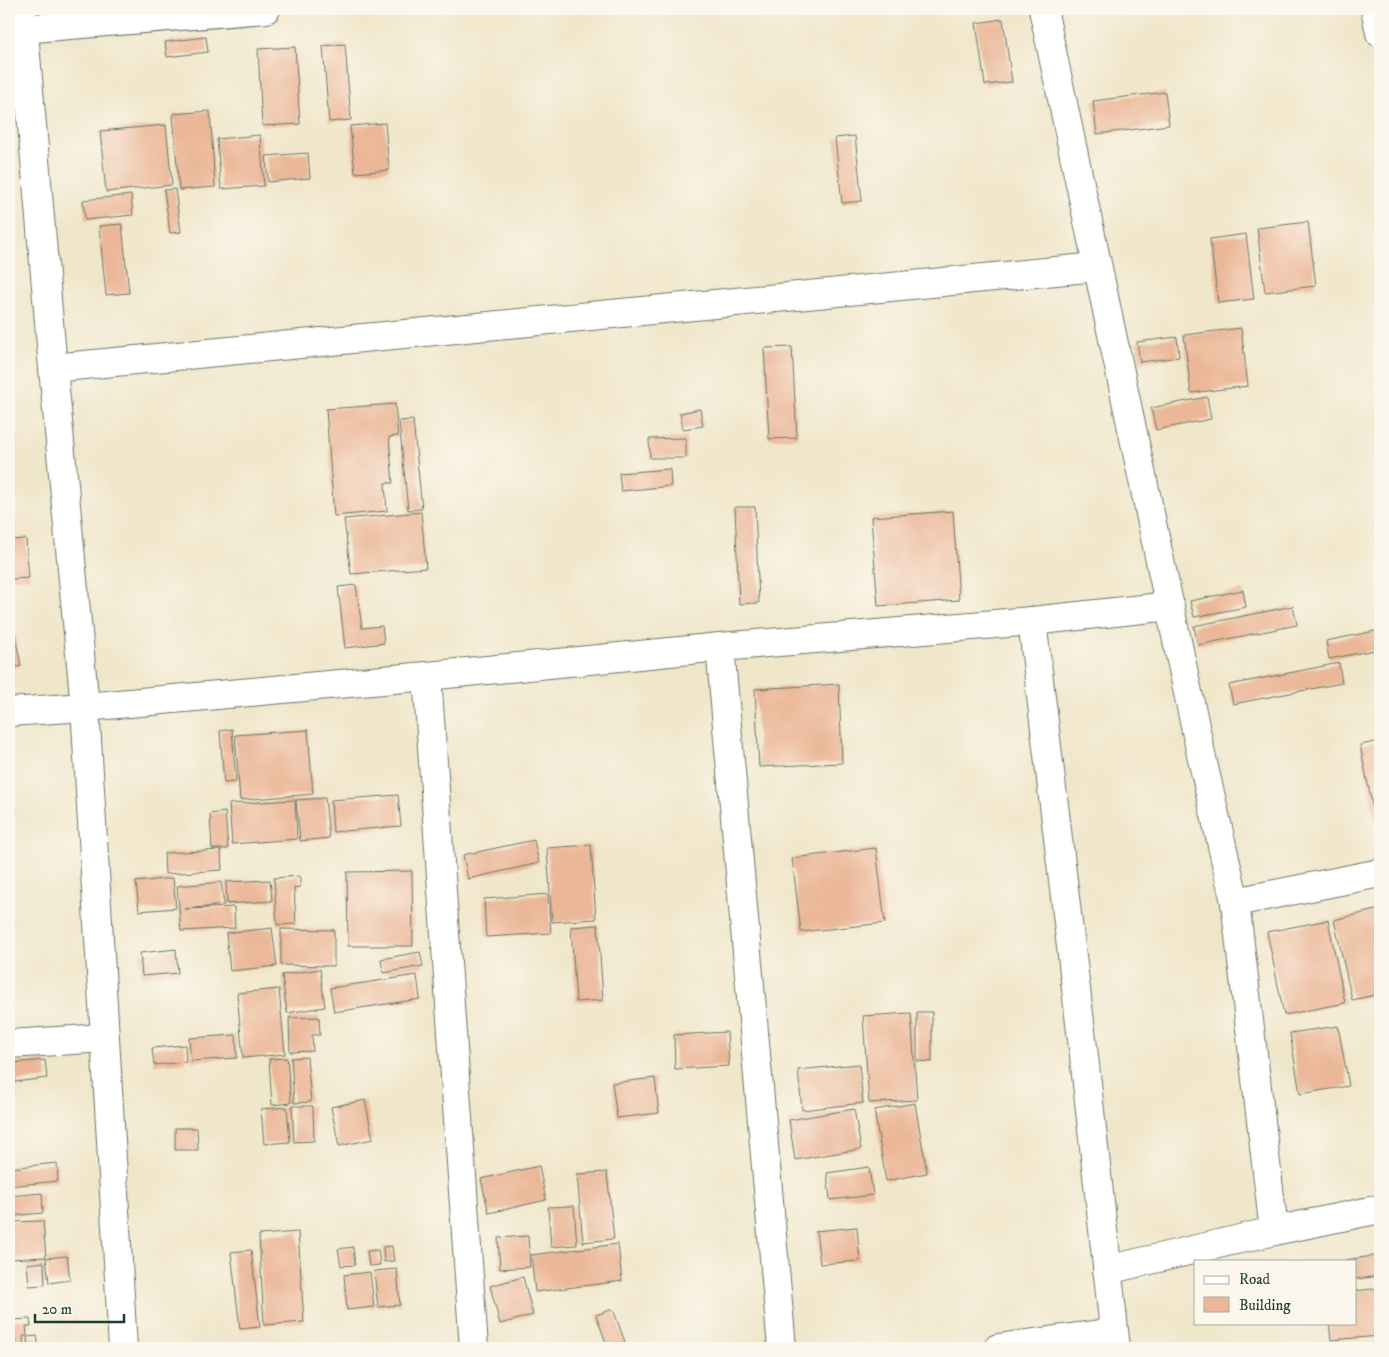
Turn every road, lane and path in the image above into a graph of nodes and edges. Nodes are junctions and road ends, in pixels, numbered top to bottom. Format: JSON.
{"nodes":[{"id":1,"x":266,"y":9,"type":"edge"},
{"id":2,"x":1043,"y":9,"type":"edge"},
{"id":3,"x":1375,"y":9,"type":"edge"},
{"id":4,"x":18,"y":23,"type":"edge"},
{"id":5,"x":1380,"y":33,"type":"edge"},
{"id":6,"x":1098,"y":266,"type":"junction"},
{"id":7,"x":53,"y":368,"type":"junction"},
{"id":8,"x":1170,"y":606,"type":"junction"},
{"id":9,"x":1032,"y":621,"type":"junction"},
{"id":10,"x":720,"y":647,"type":"junction"},
{"id":11,"x":427,"y":676,"type":"junction"},
{"id":12,"x":85,"y":707,"type":"junction"},
{"id":13,"x":9,"y":712,"type":"edge"},
{"id":14,"x":1380,"y":873,"type":"edge"},
{"id":15,"x":1235,"y":902,"type":"junction"},
{"id":16,"x":105,"y":1038,"type":"junction"},
{"id":17,"x":9,"y":1044,"type":"edge"},
{"id":18,"x":1380,"y":1209,"type":"edge"},
{"id":19,"x":1274,"y":1231,"type":"junction"},
{"id":20,"x":1107,"y":1270,"type":"junction"},
{"id":21,"x":1115,"y":1340,"type":"edge"},
{"id":22,"x":123,"y":1348,"type":"edge"},
{"id":23,"x":474,"y":1348,"type":"edge"},
{"id":24,"x":782,"y":1348,"type":"edge"},
{"id":25,"x":998,"y":1348,"type":"edge"}],
"edges":[{"from":1,"to":4,"type":"street"},
{"from":2,"to":6,"type":"street"},
{"from":3,"to":5,"type":"street"},
{"from":4,"to":7,"type":"street"},
{"from":6,"to":7,"type":"street"},
{"from":6,"to":8,"type":"street"},
{"from":7,"to":12,"type":"street"},
{"from":8,"to":9,"type":"street"},
{"from":8,"to":15,"type":"street"},
{"from":9,"to":10,"type":"street"},
{"from":9,"to":20,"type":"street"},
{"from":10,"to":11,"type":"street"},
{"from":10,"to":24,"type":"street"},
{"from":11,"to":12,"type":"street"},
{"from":11,"to":23,"type":"street"},
{"from":12,"to":13,"type":"street"},
{"from":12,"to":16,"type":"street"},
{"from":14,"to":15,"type":"street"},
{"from":15,"to":19,"type":"street"},
{"from":16,"to":17,"type":"street"},
{"from":16,"to":22,"type":"street"},
{"from":18,"to":19,"type":"street"},
{"from":19,"to":20,"type":"street"},
{"from":20,"to":21,"type":"street"},
{"from":21,"to":25,"type":"street"}]}
